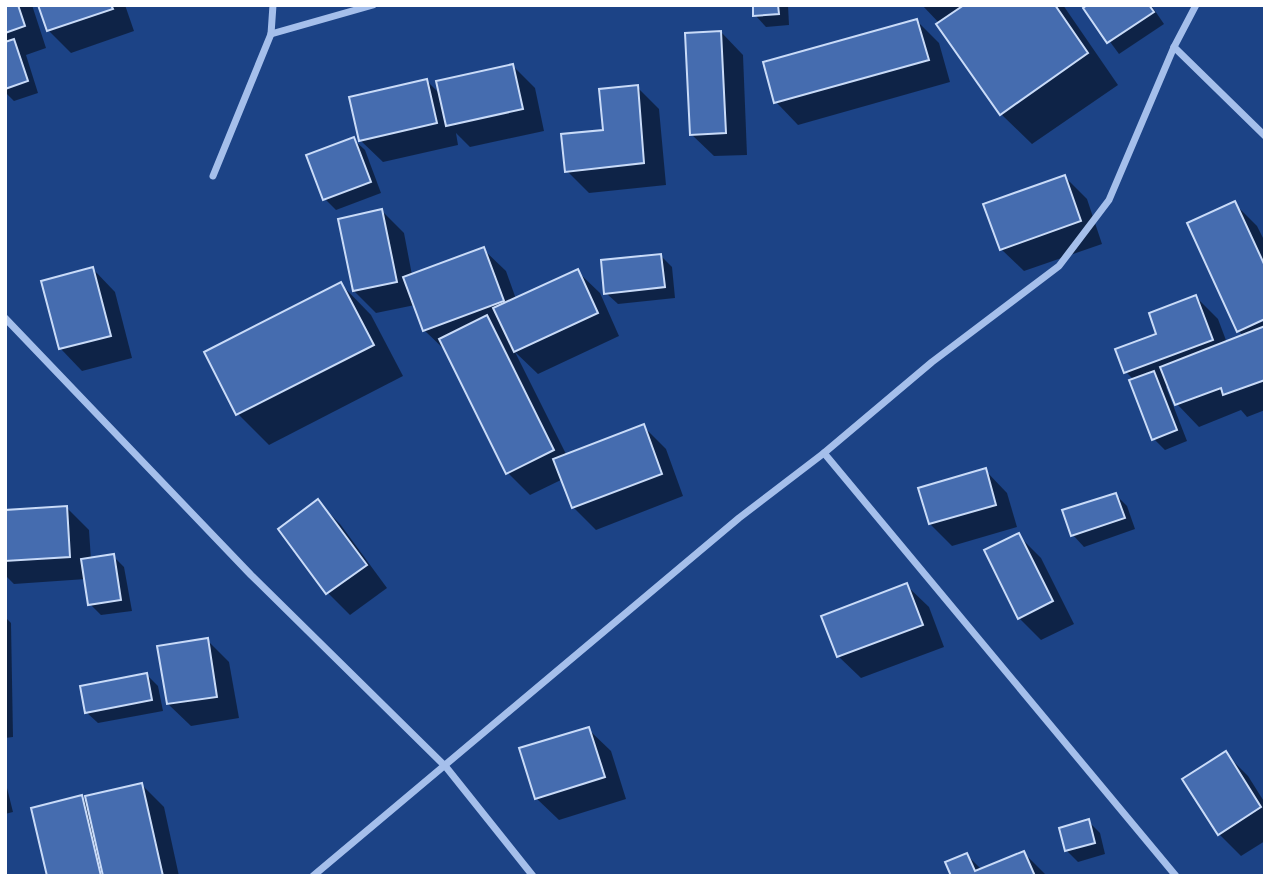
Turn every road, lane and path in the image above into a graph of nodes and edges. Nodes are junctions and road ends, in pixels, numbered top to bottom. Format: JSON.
{"nodes":[{"id":1,"x":273,"y":5,"type":"edge"},
{"id":2,"x":373,"y":5,"type":"edge"},
{"id":3,"x":1196,"y":5,"type":"edge"},
{"id":4,"x":271,"y":34,"type":"junction"},
{"id":5,"x":1174,"y":47,"type":"junction"},
{"id":6,"x":1265,"y":136,"type":"edge"},
{"id":7,"x":214,"y":176,"type":"dead end"},
{"id":8,"x":5,"y":318,"type":"edge"},
{"id":9,"x":824,"y":453,"type":"junction"},
{"id":10,"x":446,"y":767,"type":"junction"},
{"id":11,"x":313,"y":876,"type":"edge"},
{"id":12,"x":534,"y":876,"type":"edge"},
{"id":13,"x":1175,"y":876,"type":"edge"}],
"edges":[{"from":1,"to":4,"type":"street"},
{"from":2,"to":4,"type":"street"},
{"from":3,"to":5,"type":"street"},
{"from":4,"to":7,"type":"street"},
{"from":5,"to":6,"type":"street"},
{"from":5,"to":9,"type":"street"},
{"from":8,"to":10,"type":"street"},
{"from":9,"to":10,"type":"street"},
{"from":9,"to":13,"type":"street"},
{"from":10,"to":11,"type":"street"},
{"from":10,"to":12,"type":"street"}]}
